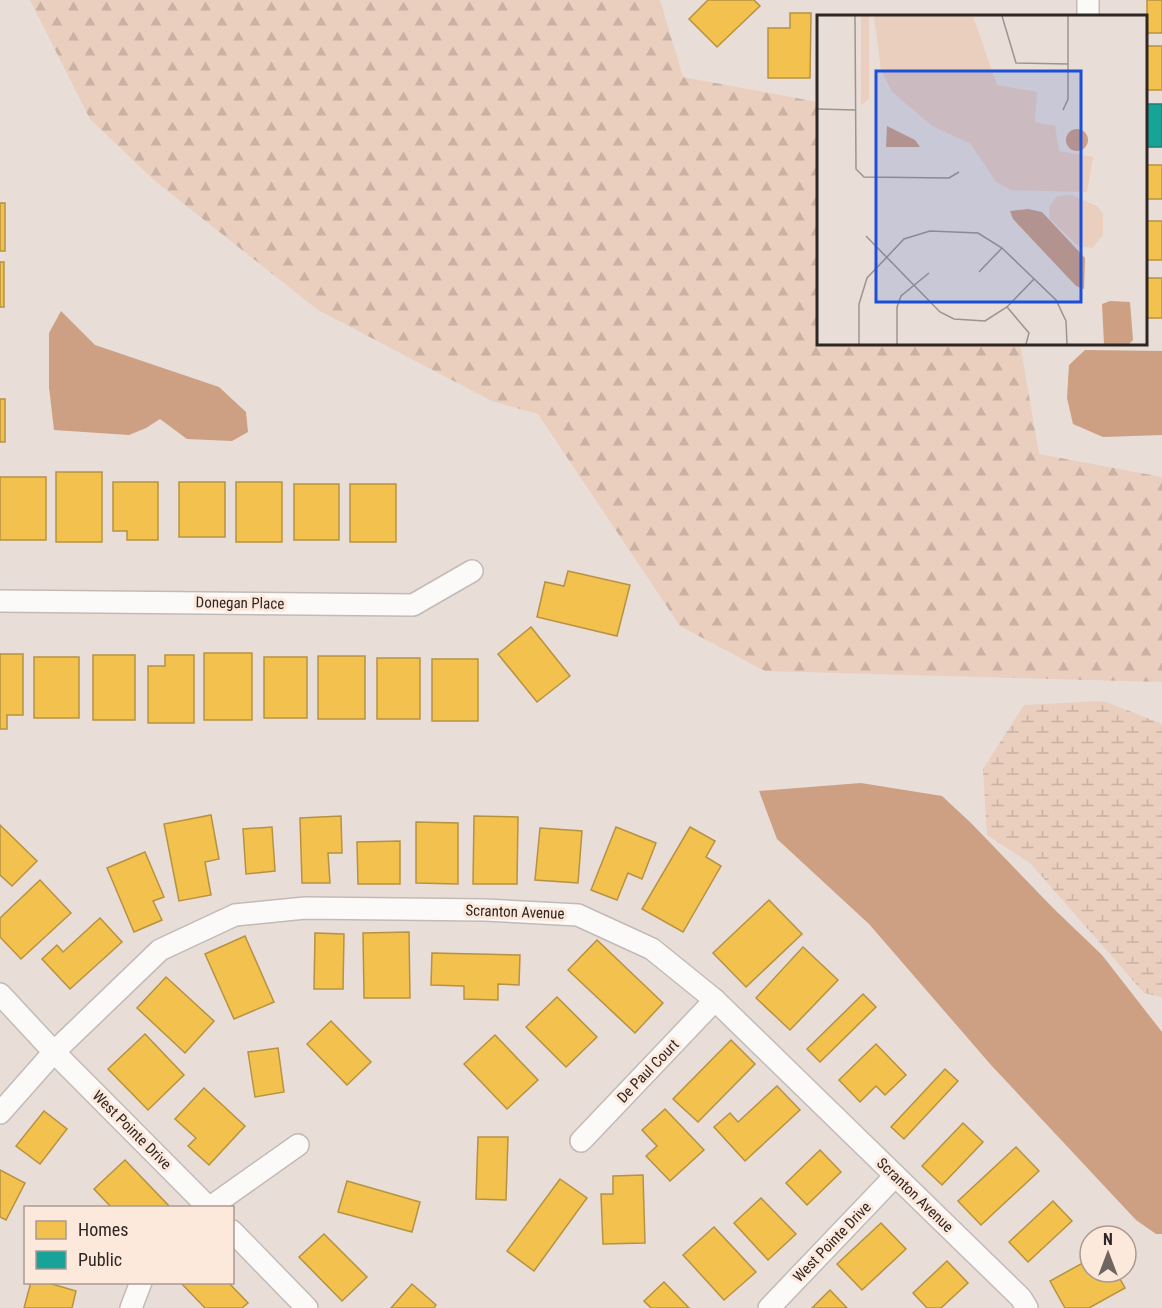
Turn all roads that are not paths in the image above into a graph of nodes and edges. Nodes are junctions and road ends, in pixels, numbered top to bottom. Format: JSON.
{"nodes":[{"id":1,"x":472,"y":571,"type":"dead end"},
{"id":2,"x":0,"y":601,"type":"edge"},
{"id":3,"x":0,"y":994,"type":"edge"},
{"id":4,"x":714,"y":1000,"type":"junction"},
{"id":5,"x":54,"y":1052,"type":"junction"},
{"id":6,"x":0,"y":1113,"type":"edge"},
{"id":7,"x":581,"y":1141,"type":"dead end"},
{"id":8,"x":298,"y":1145,"type":"dead end"},
{"id":9,"x":896,"y":1176,"type":"junction"},
{"id":10,"x":207,"y":1206,"type":"edge"},
{"id":11,"x":212,"y":1206,"type":"edge"},
{"id":12,"x":234,"y":1233,"type":"edge"},
{"id":13,"x":140,"y":1284,"type":"edge"},
{"id":14,"x":130,"y":1308,"type":"edge"},
{"id":15,"x":307,"y":1308,"type":"edge"},
{"id":16,"x":769,"y":1308,"type":"edge"},
{"id":17,"x":1027,"y":1308,"type":"edge"}],
"edges":[{"from":1,"to":2,"type":"street","name":"Donegan Place"},
{"from":3,"to":5,"type":"street","name":"West Pointe Drive"},
{"from":4,"to":5,"type":"street","name":"Scranton Avenue"},
{"from":4,"to":7,"type":"street","name":"De Paul Court"},
{"from":4,"to":9,"type":"street","name":"Scranton Avenue"},
{"from":5,"to":6,"type":"street","name":"Scranton Avenue"},
{"from":5,"to":10,"type":"street","name":"West Pointe Drive"},
{"from":8,"to":11,"type":"street"},
{"from":9,"to":16,"type":"street","name":"West Pointe Drive"},
{"from":9,"to":17,"type":"street","name":"Scranton Avenue"},
{"from":12,"to":15,"type":"street"},
{"from":13,"to":14,"type":"street"}]}
